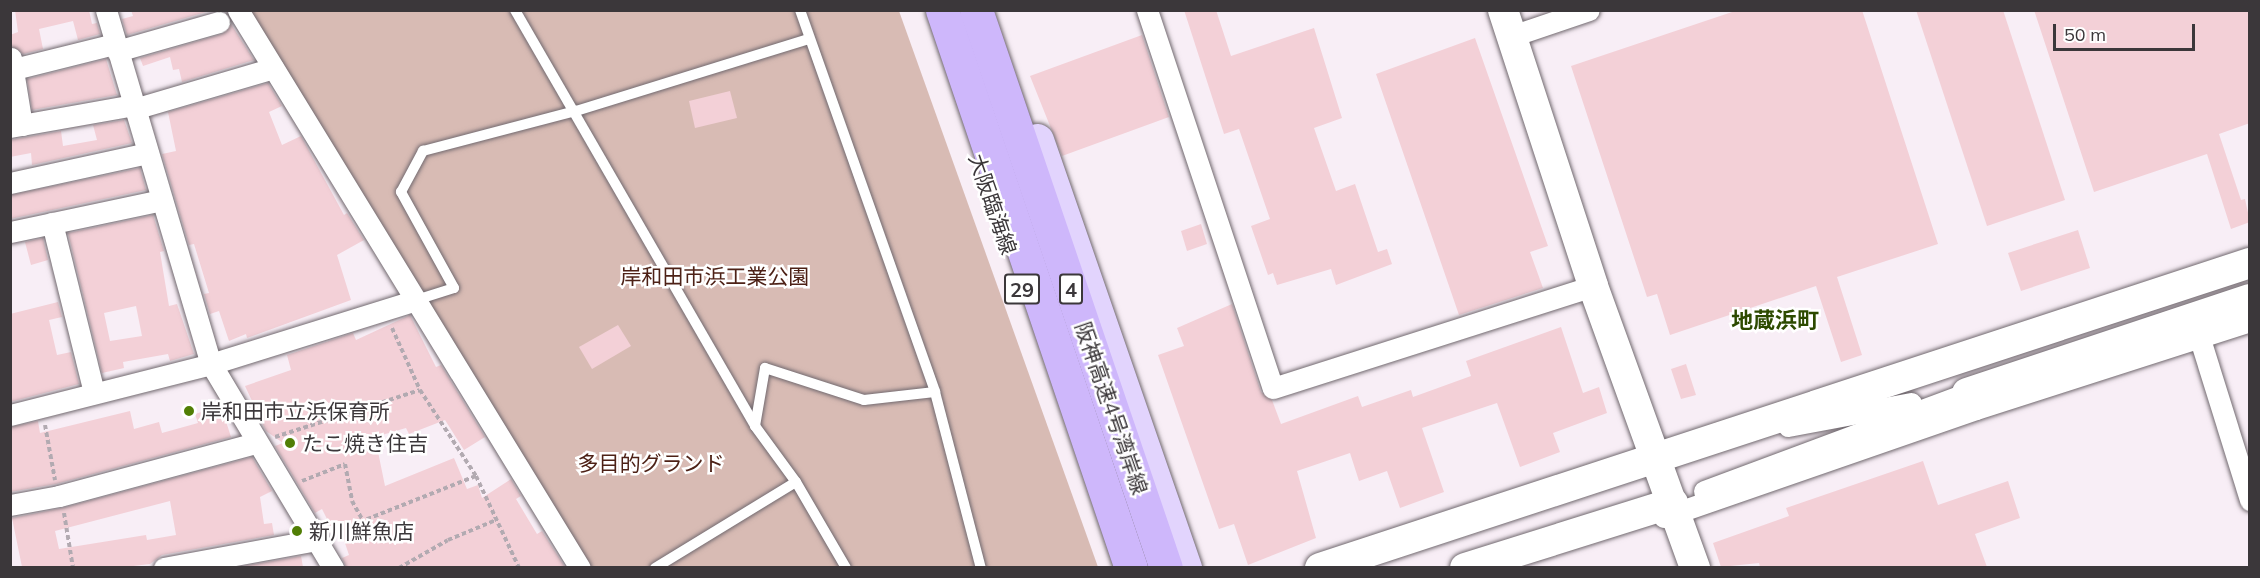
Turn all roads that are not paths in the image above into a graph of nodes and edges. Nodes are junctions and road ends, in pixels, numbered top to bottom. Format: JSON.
{"nodes":[{"id":1,"x":106,"y":10,"type":"edge"},
{"id":2,"x":238,"y":10,"type":"edge"},
{"id":3,"x":515,"y":10,"type":"edge"},
{"id":4,"x":800,"y":10,"type":"edge"},
{"id":5,"x":926,"y":10,"type":"edge"},
{"id":6,"x":942,"y":10,"type":"edge"},
{"id":7,"x":976,"y":10,"type":"edge"},
{"id":8,"x":993,"y":10,"type":"edge"},
{"id":9,"x":1147,"y":10,"type":"edge"},
{"id":10,"x":1589,"y":10,"type":"edge"},
{"id":11,"x":219,"y":22,"type":"dead end"},
{"id":12,"x":1508,"y":23,"type":"edge"},
{"id":13,"x":809,"y":39,"type":"junction"},
{"id":14,"x":116,"y":48,"type":"junction"},
{"id":15,"x":11,"y":66,"type":"edge"},
{"id":16,"x":273,"y":68,"type":"junction"},
{"id":17,"x":134,"y":107,"type":"junction"},
{"id":18,"x":576,"y":111,"type":"junction"},
{"id":19,"x":16,"y":126,"type":"edge"},
{"id":20,"x":148,"y":153,"type":"junction"},
{"id":21,"x":10,"y":183,"type":"edge"},
{"id":22,"x":162,"y":200,"type":"junction"},
{"id":23,"x":52,"y":223,"type":"junction"},
{"id":24,"x":10,"y":232,"type":"edge"},
{"id":25,"x":2250,"y":263,"type":"edge"},
{"id":26,"x":1593,"y":286,"type":"junction"},
{"id":27,"x":2250,"y":299,"type":"edge"},
{"id":28,"x":413,"y":301,"type":"junction"},
{"id":29,"x":2250,"y":321,"type":"edge"},
{"id":30,"x":2199,"y":336,"type":"junction"},
{"id":31,"x":211,"y":364,"type":"junction"},
{"id":32,"x":935,"y":392,"type":"junction"},
{"id":33,"x":94,"y":393,"type":"junction"},
{"id":34,"x":1967,"y":393,"type":"junction"},
{"id":35,"x":10,"y":415,"type":"edge"},
{"id":36,"x":755,"y":426,"type":"junction"},
{"id":37,"x":1708,"y":442,"type":"junction"},
{"id":38,"x":256,"y":443,"type":"junction"},
{"id":39,"x":1657,"y":459,"type":"junction"},
{"id":40,"x":796,"y":482,"type":"junction"},
{"id":41,"x":2250,"y":501,"type":"edge"},
{"id":42,"x":10,"y":505,"type":"edge"},
{"id":43,"x":1675,"y":508,"type":"junction"},
{"id":44,"x":317,"y":540,"type":"junction"},
{"id":45,"x":164,"y":567,"type":"edge"},
{"id":46,"x":333,"y":567,"type":"edge"},
{"id":47,"x":580,"y":567,"type":"edge"},
{"id":48,"x":654,"y":567,"type":"edge"},
{"id":49,"x":846,"y":567,"type":"edge"},
{"id":50,"x":981,"y":567,"type":"edge"},
{"id":51,"x":1118,"y":567,"type":"edge"},
{"id":52,"x":1131,"y":567,"type":"edge"},
{"id":53,"x":1166,"y":567,"type":"edge"},
{"id":54,"x":1185,"y":567,"type":"edge"},
{"id":55,"x":1320,"y":567,"type":"edge"},
{"id":56,"x":1465,"y":567,"type":"edge"},
{"id":57,"x":1695,"y":567,"type":"edge"}],
"edges":[{"from":1,"to":14,"type":"street"},
{"from":2,"to":16,"type":"street"},
{"from":3,"to":18,"type":"lane"},
{"from":4,"to":13,"type":"lane"},
{"from":5,"to":51,"type":"main road","name":"大阪臨海線","number":"29"},
{"from":6,"to":52,"type":"highway","name":"阪神高速4号湾岸線","number":"4"},
{"from":7,"to":53,"type":"highway","name":"阪神高速4号湾岸線","number":"4"},
{"from":8,"to":54,"type":"main road"},
{"from":9,"to":26,"type":"street"},
{"from":10,"to":12,"type":"street"},
{"from":11,"to":14,"type":"street"},
{"from":12,"to":26,"type":"street"},
{"from":13,"to":18,"type":"lane"},
{"from":13,"to":32,"type":"lane"},
{"from":14,"to":15,"type":"street"},
{"from":14,"to":17,"type":"street"},
{"from":15,"to":19,"type":"street"},
{"from":16,"to":17,"type":"street"},
{"from":16,"to":28,"type":"street"},
{"from":17,"to":19,"type":"street"},
{"from":17,"to":20,"type":"street"},
{"from":18,"to":28,"type":"lane"},
{"from":18,"to":36,"type":"lane"},
{"from":20,"to":21,"type":"street"},
{"from":20,"to":22,"type":"street"},
{"from":22,"to":23,"type":"street"},
{"from":22,"to":31,"type":"street"},
{"from":23,"to":24,"type":"street"},
{"from":23,"to":33,"type":"street"},
{"from":25,"to":37,"type":"street"},
{"from":26,"to":39,"type":"street"},
{"from":27,"to":34,"type":"street"},
{"from":28,"to":31,"type":"street"},
{"from":28,"to":47,"type":"street"},
{"from":29,"to":30,"type":"street"},
{"from":30,"to":41,"type":"street"},
{"from":30,"to":43,"type":"street"},
{"from":31,"to":33,"type":"street"},
{"from":31,"to":38,"type":"street"},
{"from":32,"to":36,"type":"lane"},
{"from":32,"to":50,"type":"lane"},
{"from":33,"to":35,"type":"street"},
{"from":34,"to":37,"type":"street"},
{"from":34,"to":43,"type":"street"},
{"from":36,"to":40,"type":"lane"},
{"from":37,"to":39,"type":"street"},
{"from":38,"to":42,"type":"street"},
{"from":38,"to":44,"type":"street"},
{"from":39,"to":43,"type":"street"},
{"from":39,"to":55,"type":"street"},
{"from":40,"to":48,"type":"lane"},
{"from":40,"to":49,"type":"lane"},
{"from":43,"to":56,"type":"street"},
{"from":43,"to":57,"type":"street"},
{"from":44,"to":45,"type":"street"},
{"from":44,"to":46,"type":"street"}]}
